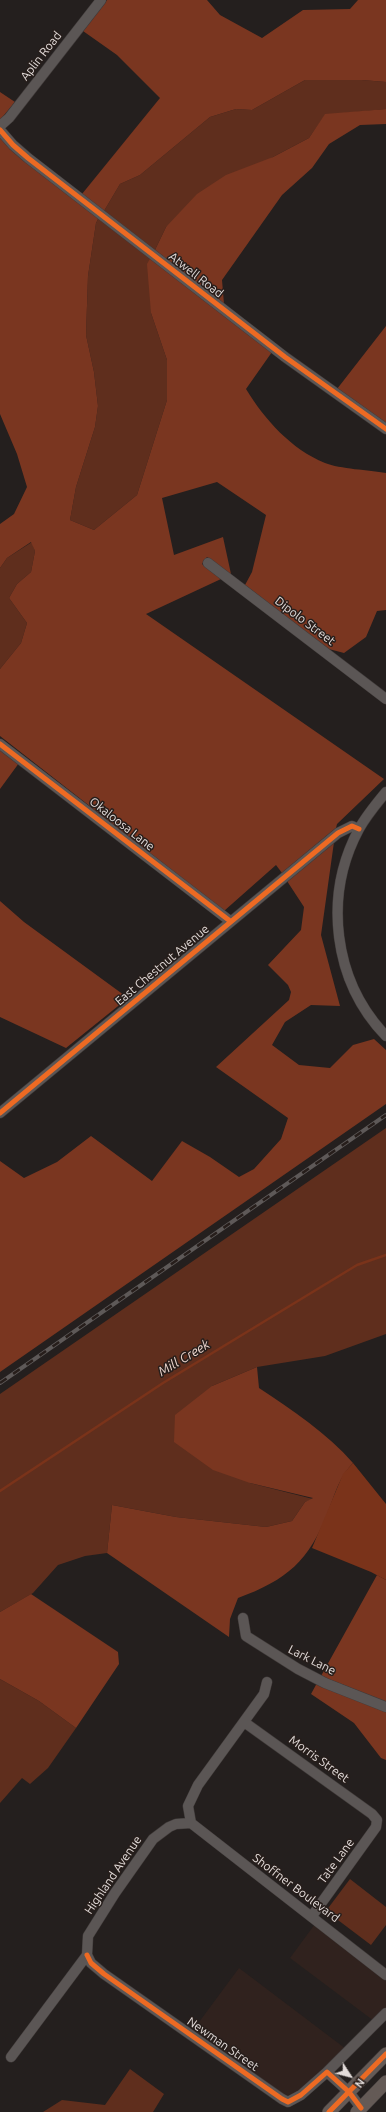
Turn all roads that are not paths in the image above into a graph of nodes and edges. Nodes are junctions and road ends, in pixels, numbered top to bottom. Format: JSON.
{"nodes":[{"id":1,"x":101,"y":0,"type":"edge"},
{"id":2,"x":0,"y":126,"type":"edge"},
{"id":3,"x":0,"y":130,"type":"edge"},
{"id":4,"x":386,"y":429,"type":"edge"},
{"id":5,"x":208,"y":563,"type":"dead end"},
{"id":6,"x":386,"y":699,"type":"edge"},
{"id":7,"x":0,"y":744,"type":"edge"},
{"id":8,"x":386,"y":792,"type":"edge"},
{"id":9,"x":359,"y":829,"type":"junction"},
{"id":10,"x":230,"y":921,"type":"junction"},
{"id":11,"x":386,"y":1036,"type":"edge"},
{"id":12,"x":0,"y":1113,"type":"edge"},
{"id":13,"x":242,"y":1618,"type":"dead end"},
{"id":14,"x":267,"y":1682,"type":"dead end"},
{"id":15,"x":386,"y":1706,"type":"edge"},
{"id":16,"x":244,"y":1722,"type":"junction"},
{"id":17,"x":377,"y":1820,"type":"joint"},
{"id":18,"x":190,"y":1823,"type":"junction"},
{"id":19,"x":312,"y":1916,"type":"junction"},
{"id":20,"x":87,"y":1955,"type":"junction"},
{"id":21,"x":386,"y":1975,"type":"edge"},
{"id":22,"x":386,"y":2013,"type":"edge"},
{"id":23,"x":386,"y":2054,"type":"edge"},
{"id":24,"x":11,"y":2056,"type":"dead end"},
{"id":25,"x":327,"y":2072,"type":"junction"},
{"id":26,"x":386,"y":2082,"type":"edge"},
{"id":27,"x":349,"y":2092,"type":"junction"},
{"id":28,"x":359,"y":2110,"type":"edge"},
{"id":29,"x":329,"y":2112,"type":"edge"}],
"edges":[{"from":1,"to":2,"type":"street","name":"Aplin Road"},
{"from":3,"to":4,"type":"street","name":"Atwell Road"},
{"from":5,"to":6,"type":"street","name":"Dipolo Street"},
{"from":7,"to":10,"type":"street","name":"Okaloosa Lane"},
{"from":8,"to":9,"type":"street"},
{"from":9,"to":10,"type":"street","name":"East Chestnut Avenue"},
{"from":9,"to":11,"type":"street"},
{"from":10,"to":12,"type":"street","name":"East Chestnut Avenue"},
{"from":13,"to":15,"type":"street","name":"Lark Lane"},
{"from":14,"to":16,"type":"street"},
{"from":16,"to":17,"type":"street","name":"Morris Street"},
{"from":16,"to":18,"type":"street"},
{"from":17,"to":19,"type":"street","name":"Tate Lane"},
{"from":18,"to":19,"type":"street","name":"Shoffner Boulevard"},
{"from":18,"to":20,"type":"street","name":"Highland Avenue"},
{"from":19,"to":21,"type":"street","name":"Shoffner Boulevard"},
{"from":20,"to":24,"type":"street"},
{"from":20,"to":25,"type":"street","name":"Newman Street"},
{"from":22,"to":25,"type":"street"},
{"from":23,"to":27,"type":"main road"},
{"from":25,"to":27,"type":"street"},
{"from":26,"to":28,"type":"main road"},
{"from":27,"to":28,"type":"street"},
{"from":27,"to":29,"type":"main road"}]}
